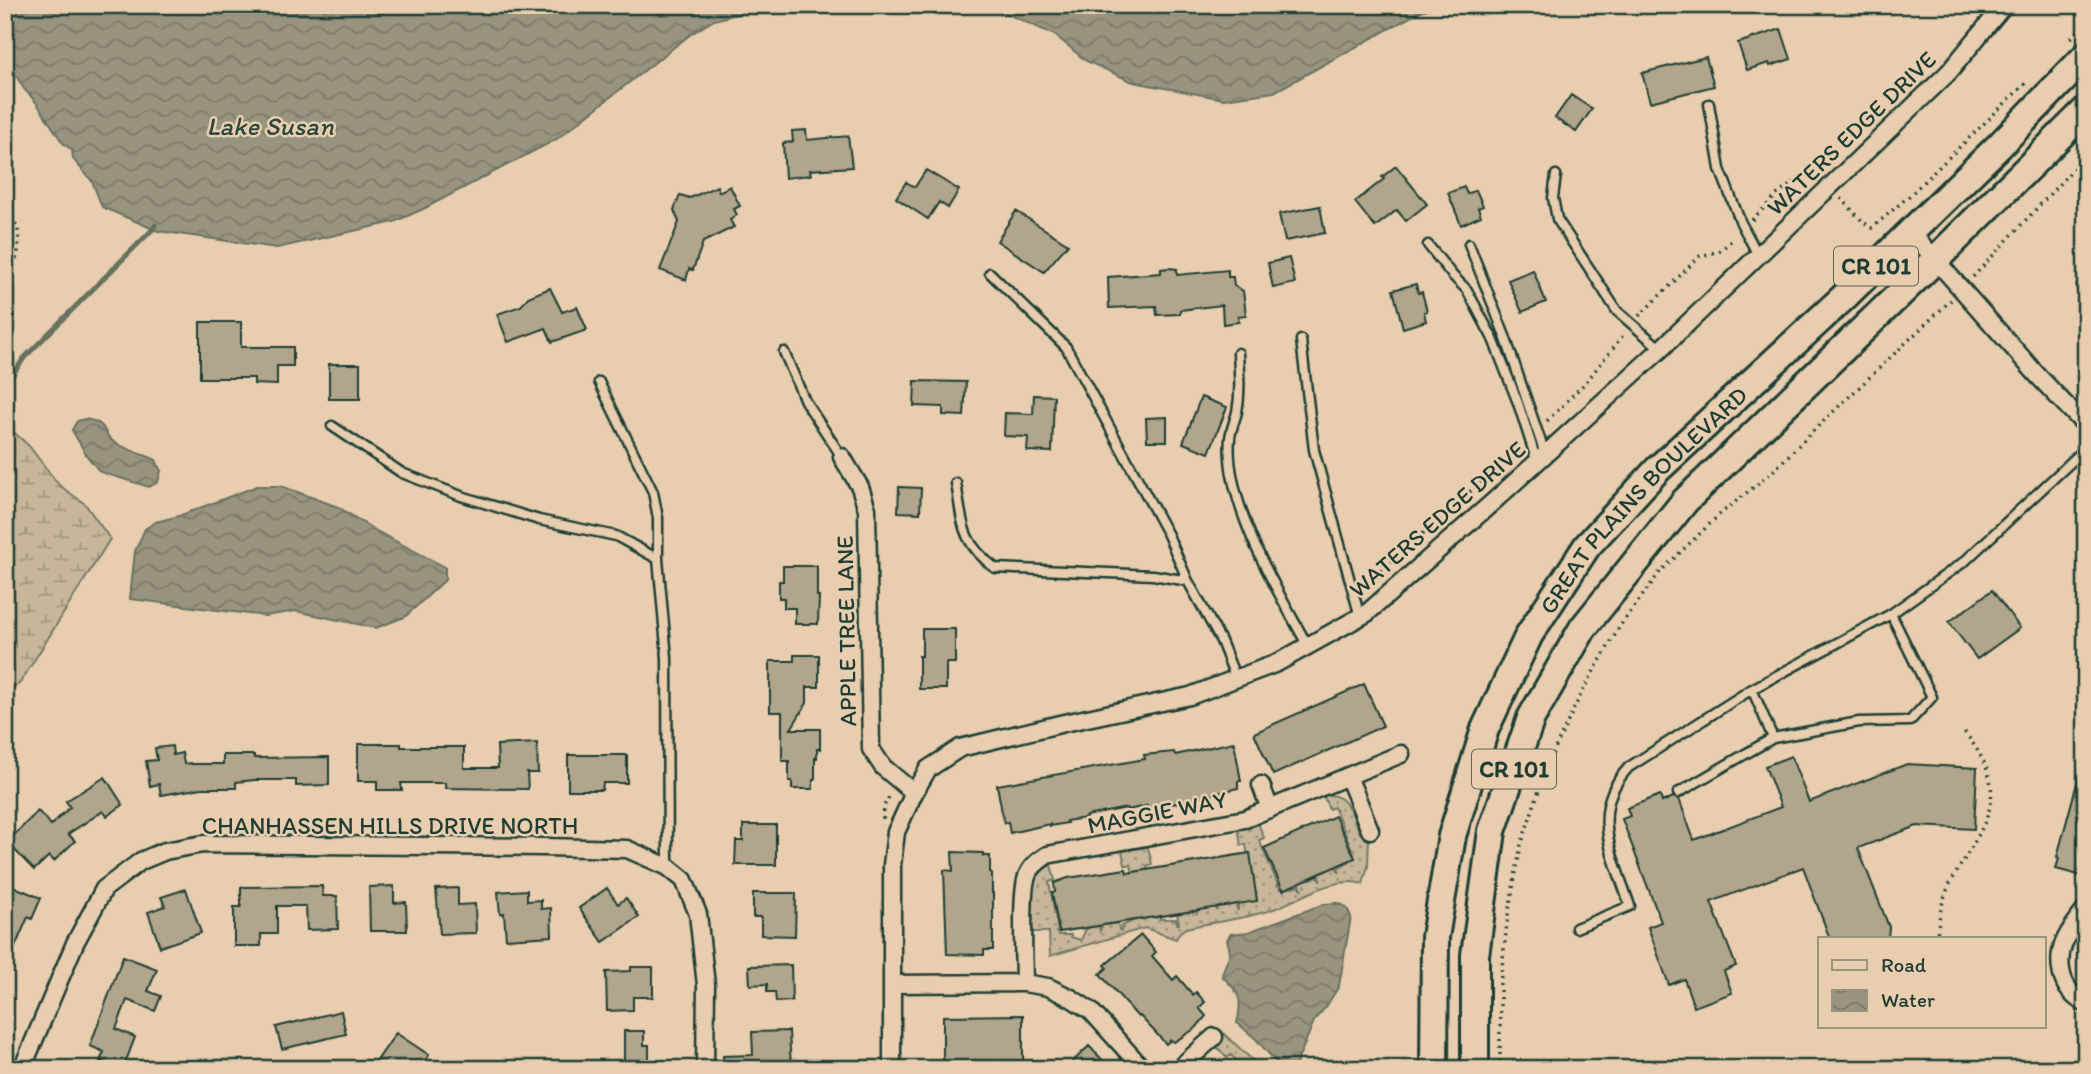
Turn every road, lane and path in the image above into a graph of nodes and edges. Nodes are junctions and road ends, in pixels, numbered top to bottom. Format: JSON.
{"nodes":[{"id":1,"x":2004,"y":5,"type":"edge"},
{"id":2,"x":2086,"y":24,"type":"edge"},
{"id":3,"x":2076,"y":50,"type":"edge"},
{"id":4,"x":2028,"y":81,"type":"dead end"},
{"id":5,"x":1709,"y":104,"type":"dead end"},
{"id":6,"x":2086,"y":110,"type":"edge"},
{"id":7,"x":2086,"y":155,"type":"edge"},
{"id":8,"x":1556,"y":175,"type":"dead end"},
{"id":9,"x":1830,"y":186,"type":"junction"},
{"id":10,"x":5,"y":205,"type":"edge"},
{"id":11,"x":1744,"y":228,"type":"junction"},
{"id":12,"x":1911,"y":232,"type":"junction"},
{"id":13,"x":1469,"y":244,"type":"dead end"},
{"id":14,"x":1428,"y":245,"type":"dead end"},
{"id":15,"x":1758,"y":255,"type":"junction"},
{"id":16,"x":1936,"y":259,"type":"junction"},
{"id":17,"x":989,"y":274,"type":"dead end"},
{"id":18,"x":5,"y":285,"type":"edge"},
{"id":19,"x":1962,"y":289,"type":"junction"},
{"id":20,"x":1632,"y":323,"type":"junction"},
{"id":21,"x":1301,"y":340,"type":"dead end"},
{"id":22,"x":1661,"y":348,"type":"junction"},
{"id":23,"x":784,"y":352,"type":"dead end"},
{"id":24,"x":1238,"y":353,"type":"dead end"},
{"id":25,"x":599,"y":383,"type":"dead end"},
{"id":26,"x":332,"y":426,"type":"dead end"},
{"id":27,"x":2086,"y":426,"type":"edge"},
{"id":28,"x":1537,"y":431,"type":"junction"},
{"id":29,"x":1530,"y":438,"type":"junction"},
{"id":30,"x":2086,"y":448,"type":"edge"},
{"id":31,"x":842,"y":457,"type":"joint"},
{"id":32,"x":1541,"y":458,"type":"junction"},
{"id":33,"x":956,"y":483,"type":"dead end"},
{"id":34,"x":658,"y":559,"type":"junction"},
{"id":35,"x":1188,"y":581,"type":"junction"},
{"id":36,"x":1354,"y":595,"type":"junction"},
{"id":37,"x":1891,"y":614,"type":"junction"},
{"id":38,"x":1360,"y":617,"type":"junction"},
{"id":39,"x":1308,"y":646,"type":"junction"},
{"id":40,"x":1236,"y":679,"type":"junction"},
{"id":41,"x":1752,"y":689,"type":"junction"},
{"id":42,"x":1963,"y":730,"type":"dead end"},
{"id":43,"x":1773,"y":738,"type":"junction"},
{"id":44,"x":1401,"y":754,"type":"dead end"},
{"id":45,"x":1348,"y":776,"type":"junction"},
{"id":46,"x":897,"y":780,"type":"junction"},
{"id":47,"x":1261,"y":785,"type":"dead end"},
{"id":48,"x":914,"y":793,"type":"junction"},
{"id":49,"x":1678,"y":793,"type":"dead end"},
{"id":50,"x":1270,"y":810,"type":"junction"},
{"id":51,"x":881,"y":829,"type":"dead end"},
{"id":52,"x":1370,"y":830,"type":"dead end"},
{"id":53,"x":667,"y":867,"type":"junction"},
{"id":54,"x":2086,"y":909,"type":"edge"},
{"id":55,"x":1576,"y":928,"type":"dead end"},
{"id":56,"x":1937,"y":937,"type":"edge"},
{"id":57,"x":1024,"y":983,"type":"junction"},
{"id":58,"x":893,"y":984,"type":"junction"},
{"id":59,"x":2086,"y":1004,"type":"edge"},
{"id":60,"x":1214,"y":1037,"type":"dead end"},
{"id":61,"x":22,"y":1069,"type":"edge"},
{"id":62,"x":705,"y":1069,"type":"edge"},
{"id":63,"x":892,"y":1069,"type":"edge"},
{"id":64,"x":1143,"y":1069,"type":"edge"},
{"id":65,"x":1178,"y":1069,"type":"edge"},
{"id":66,"x":1434,"y":1069,"type":"edge"},
{"id":67,"x":1475,"y":1069,"type":"edge"},
{"id":68,"x":1500,"y":1069,"type":"edge"}],
"edges":[{"from":1,"to":9,"type":"street","name":"WATERS EDGE DRIVE"},
{"from":2,"to":3,"type":"path"},
{"from":3,"to":12,"type":"main road","name":"GREAT PLAINS BOULEVARD","number":"CR 101"},
{"from":4,"to":9,"type":"path"},
{"from":5,"to":11,"type":"lane"},
{"from":6,"to":16,"type":"main road","name":"GREAT PLAINS BOULEVARD","number":"CR 101"},
{"from":7,"to":19,"type":"path"},
{"from":8,"to":20,"type":"lane"},
{"from":9,"to":11,"type":"path"},
{"from":9,"to":15,"type":"street","name":"WATERS EDGE DRIVE"},
{"from":10,"to":18,"type":"path"},
{"from":11,"to":15,"type":"lane"},
{"from":11,"to":20,"type":"path"},
{"from":12,"to":16,"type":"street"},
{"from":12,"to":66,"type":"main road","name":"GREAT PLAINS BOULEVARD","number":"CR 101"},
{"from":13,"to":28,"type":"lane"},
{"from":14,"to":29,"type":"lane"},
{"from":15,"to":22,"type":"street","name":"WATERS EDGE DRIVE"},
{"from":16,"to":19,"type":"street"},
{"from":16,"to":67,"type":"main road","name":"GREAT PLAINS BOULEVARD","number":"CR 101"},
{"from":17,"to":35,"type":"lane"},
{"from":19,"to":27,"type":"street"},
{"from":19,"to":68,"type":"path"},
{"from":20,"to":22,"type":"lane"},
{"from":20,"to":28,"type":"path"},
{"from":21,"to":36,"type":"lane"},
{"from":22,"to":32,"type":"street","name":"WATERS EDGE DRIVE"},
{"from":23,"to":31,"type":"lane"},
{"from":24,"to":39,"type":"lane"},
{"from":25,"to":34,"type":"lane"},
{"from":26,"to":34,"type":"lane"},
{"from":28,"to":32,"type":"lane"},
{"from":29,"to":32,"type":"lane"},
{"from":29,"to":36,"type":"path"},
{"from":30,"to":37,"type":"lane"},
{"from":31,"to":46,"type":"street","name":"APPLE TREE LANE"},
{"from":32,"to":38,"type":"street","name":"WATERS EDGE DRIVE"},
{"from":33,"to":35,"type":"lane"},
{"from":34,"to":53,"type":"lane"},
{"from":35,"to":40,"type":"lane"},
{"from":36,"to":38,"type":"lane"},
{"from":37,"to":41,"type":"lane"},
{"from":37,"to":43,"type":"lane"},
{"from":38,"to":39,"type":"street","name":"WATERS EDGE DRIVE"},
{"from":39,"to":40,"type":"street","name":"WATERS EDGE DRIVE"},
{"from":40,"to":48,"type":"street","name":"WATERS EDGE DRIVE"},
{"from":41,"to":43,"type":"lane"},
{"from":41,"to":55,"type":"lane"},
{"from":42,"to":56,"type":"path"},
{"from":43,"to":49,"type":"lane"},
{"from":44,"to":45,"type":"street","name":"MAGGIE WAY"},
{"from":45,"to":50,"type":"street","name":"MAGGIE WAY"},
{"from":45,"to":52,"type":"street"},
{"from":46,"to":48,"type":"street","name":"APPLE TREE LANE"},
{"from":46,"to":51,"type":"path"},
{"from":47,"to":50,"type":"street"},
{"from":48,"to":58,"type":"street","name":"WATERS EDGE DRIVE"},
{"from":50,"to":57,"type":"street","name":"MAGGIE WAY"},
{"from":53,"to":61,"type":"street","name":"CHANHASSEN HILLS DRIVE NORTH"},
{"from":53,"to":62,"type":"street","name":"CHANHASSEN HILLS DRIVE NORTH"},
{"from":54,"to":59,"type":"street"},
{"from":57,"to":58,"type":"street"},
{"from":57,"to":64,"type":"street"},
{"from":58,"to":63,"type":"street","name":"WATERS EDGE DRIVE"},
{"from":60,"to":65,"type":"street"}]}
